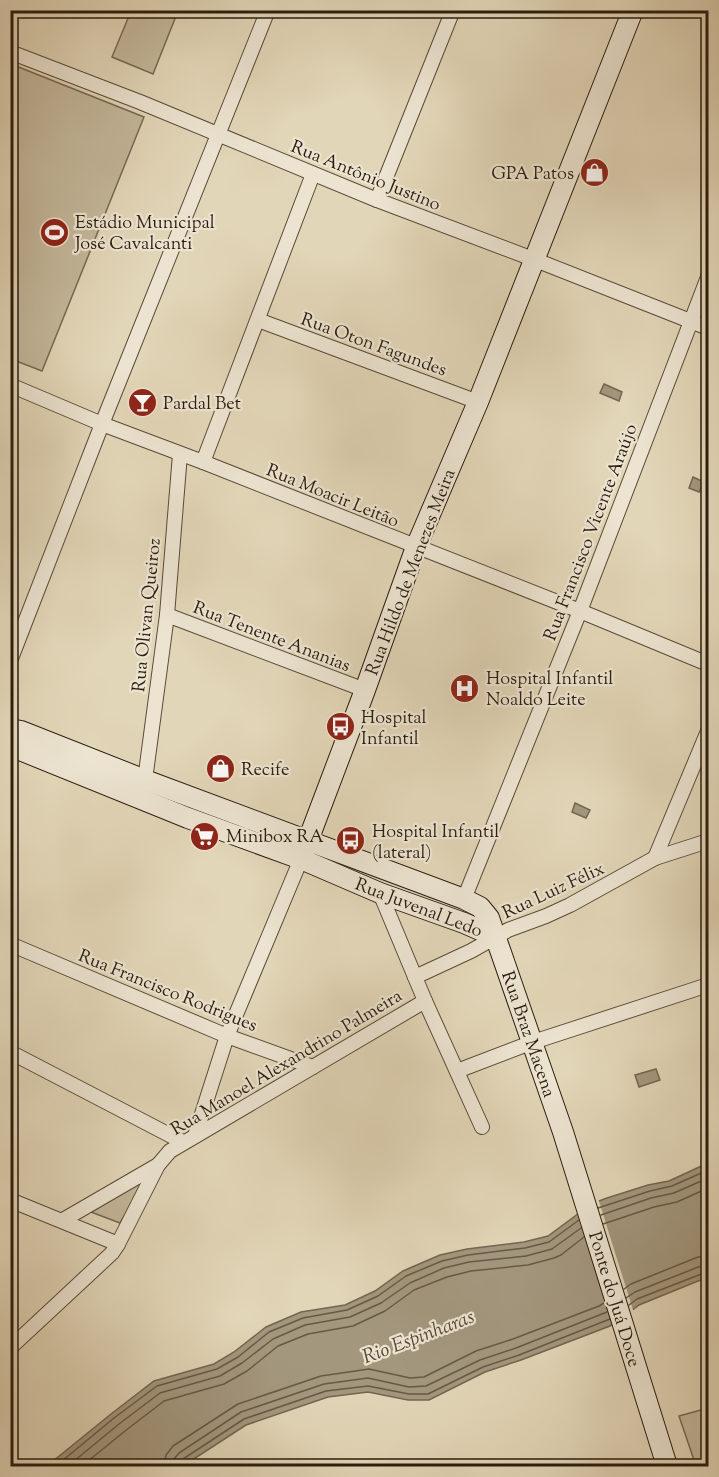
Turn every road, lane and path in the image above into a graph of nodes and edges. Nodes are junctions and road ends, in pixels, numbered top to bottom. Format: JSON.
{"nodes":[{"id":1,"x":268,"y":10,"type":"edge"},
{"id":2,"x":453,"y":10,"type":"edge"},
{"id":3,"x":633,"y":10,"type":"edge"},
{"id":4,"x":10,"y":52,"type":"edge"},
{"id":5,"x":219,"y":135,"type":"junction"},
{"id":6,"x":313,"y":174,"type":"junction"},
{"id":7,"x":377,"y":200,"type":"junction"},
{"id":8,"x":533,"y":259,"type":"junction"},
{"id":9,"x":708,"y":277,"type":"edge"},
{"id":10,"x":258,"y":320,"type":"junction"},
{"id":11,"x":691,"y":321,"type":"junction"},
{"id":12,"x":708,"y":328,"type":"edge"},
{"id":13,"x":10,"y":385,"type":"edge"},
{"id":14,"x":478,"y":402,"type":"junction"},
{"id":15,"x":102,"y":424,"type":"junction"},
{"id":16,"x":180,"y":454,"type":"junction"},
{"id":17,"x":203,"y":462,"type":"junction"},
{"id":18,"x":416,"y":547,"type":"junction"},
{"id":19,"x":580,"y":611,"type":"junction"},
{"id":20,"x":167,"y":615,"type":"junction"},
{"id":21,"x":10,"y":661,"type":"edge"},
{"id":22,"x":708,"y":664,"type":"edge"},
{"id":23,"x":364,"y":690,"type":"junction"},
{"id":24,"x":10,"y":729,"type":"edge"},
{"id":25,"x":708,"y":731,"type":"edge"},
{"id":26,"x":10,"y":745,"type":"edge"},
{"id":27,"x":145,"y":780,"type":"junction"},
{"id":28,"x":308,"y":841,"type":"junction"},
{"id":29,"x":708,"y":841,"type":"edge"},
{"id":30,"x":655,"y":858,"type":"junction"},
{"id":31,"x":301,"y":859,"type":"junction"},
{"id":32,"x":380,"y":892,"type":"junction"},
{"id":33,"x":464,"y":899,"type":"junction"},
{"id":34,"x":496,"y":937,"type":"junction"},
{"id":35,"x":10,"y":944,"type":"edge"},
{"id":36,"x":415,"y":977,"type":"junction"},
{"id":37,"x":708,"y":985,"type":"edge"},
{"id":38,"x":424,"y":1001,"type":"junction"},
{"id":39,"x":227,"y":1036,"type":"junction"},
{"id":40,"x":533,"y":1042,"type":"junction"},
{"id":41,"x":10,"y":1052,"type":"edge"},
{"id":42,"x":313,"y":1067,"type":"junction"},
{"id":43,"x":457,"y":1071,"type":"junction"},
{"id":44,"x":482,"y":1127,"type":"dead end"},
{"id":45,"x":563,"y":1132,"type":"joint"},
{"id":46,"x":189,"y":1139,"type":"junction"},
{"id":47,"x":158,"y":1164,"type":"junction"},
{"id":48,"x":10,"y":1200,"type":"edge"},
{"id":49,"x":63,"y":1221,"type":"junction"},
{"id":50,"x":118,"y":1244,"type":"junction"},
{"id":51,"x":16,"y":1334,"type":"edge"},
{"id":52,"x":10,"y":1348,"type":"edge"},
{"id":53,"x":667,"y":1467,"type":"edge"}],
"edges":[{"from":1,"to":5,"type":"street"},
{"from":2,"to":7,"type":"street"},
{"from":3,"to":8,"type":"main road","name":"Rua Hildo de Menezes Meira"},
{"from":4,"to":5,"type":"street","name":"Rua Antônio Justino"},
{"from":5,"to":6,"type":"street","name":"Rua Antônio Justino"},
{"from":5,"to":15,"type":"street"},
{"from":6,"to":7,"type":"street","name":"Rua Antônio Justino"},
{"from":6,"to":10,"type":"street"},
{"from":7,"to":8,"type":"street","name":"Rua Antônio Justino"},
{"from":8,"to":11,"type":"street","name":"Rua Antônio Justino"},
{"from":8,"to":14,"type":"main road","name":"Rua Hildo de Menezes Meira"},
{"from":9,"to":11,"type":"street","name":"Rua Francisco Vicente Araújo"},
{"from":10,"to":14,"type":"street","name":"Rua Oton Fagundes"},
{"from":10,"to":17,"type":"street"},
{"from":11,"to":12,"type":"street","name":"Rua Antônio Justino"},
{"from":11,"to":19,"type":"street","name":"Rua Francisco Vicente Araújo"},
{"from":13,"to":15,"type":"street","name":"Rua Moacir Leitão"},
{"from":14,"to":18,"type":"main road","name":"Rua Hildo de Menezes Meira"},
{"from":15,"to":16,"type":"street","name":"Rua Moacir Leitão"},
{"from":15,"to":21,"type":"street"},
{"from":16,"to":17,"type":"street","name":"Rua Moacir Leitão"},
{"from":16,"to":20,"type":"street","name":"Rua Olivan Queiroz"},
{"from":17,"to":18,"type":"street","name":"Rua Moacir Leitão"},
{"from":18,"to":19,"type":"street","name":"Rua Moacir Leitão"},
{"from":18,"to":23,"type":"main road","name":"Rua Hildo de Menezes Meira"},
{"from":19,"to":22,"type":"street","name":"Rua Moacir Leitão"},
{"from":19,"to":33,"type":"street","name":"Rua Francisco Vicente Araújo"},
{"from":20,"to":23,"type":"street","name":"Rua Tenente Ananias"},
{"from":20,"to":27,"type":"street","name":"Rua Olivan Queiroz"},
{"from":23,"to":28,"type":"main road","name":"Rua Hildo de Menezes Meira"},
{"from":24,"to":27,"type":"main road","name":"Rua Juvenal Ledo"},
{"from":25,"to":30,"type":"street"},
{"from":26,"to":31,"type":"main road","name":"Rua Juvenal Ledo"},
{"from":27,"to":28,"type":"main road","name":"Rua Juvenal Ledo"},
{"from":28,"to":31,"type":"main road","name":"Rua Hildo de Menezes Meira"},
{"from":28,"to":33,"type":"main road","name":"Rua Juvenal Ledo"},
{"from":29,"to":30,"type":"street","name":"Rua Luiz Félix"},
{"from":30,"to":34,"type":"street","name":"Rua Luiz Félix"},
{"from":31,"to":32,"type":"main road","name":"Rua Juvenal Ledo"},
{"from":31,"to":39,"type":"street","name":"Rua Hildo de Menezes Meira"},
{"from":32,"to":34,"type":"main road","name":"Rua Juvenal Ledo"},
{"from":32,"to":36,"type":"street"},
{"from":33,"to":34,"type":"main road","name":"Rua Juvenal Ledo"},
{"from":34,"to":36,"type":"street","name":"Rua Luiz Félix"},
{"from":34,"to":40,"type":"main road","name":"Rua Braz Macena"},
{"from":35,"to":39,"type":"street","name":"Rua Francisco Rodrigues"},
{"from":36,"to":38,"type":"street"},
{"from":37,"to":40,"type":"street"},
{"from":38,"to":42,"type":"street","name":"Rua Manoel Alexandrino Palmeira"},
{"from":38,"to":43,"type":"street"},
{"from":39,"to":42,"type":"street","name":"Rua Francisco Rodrigues"},
{"from":39,"to":46,"type":"street","name":"Rua Hildo de Menezes Meira"},
{"from":40,"to":43,"type":"street"},
{"from":40,"to":45,"type":"main road","name":"Rua Braz Macena"},
{"from":41,"to":46,"type":"street"},
{"from":42,"to":46,"type":"street","name":"Rua Manoel Alexandrino Palmeira"},
{"from":43,"to":44,"type":"street"},
{"from":45,"to":53,"type":"main road","name":"Ponte do Juá Doce"},
{"from":46,"to":47,"type":"street","name":"Rua Manoel Alexandrino Palmeira"},
{"from":47,"to":49,"type":"street"},
{"from":47,"to":50,"type":"street","name":"Rua Manoel Alexandrino Palmeira"},
{"from":48,"to":49,"type":"street"},
{"from":49,"to":50,"type":"street"},
{"from":50,"to":51,"type":"street","name":"Rua Manoel Alexandrino Palmeira"},
{"from":51,"to":52,"type":"street","name":"Rua Manoel Alexandrino Palmeira"}]}
